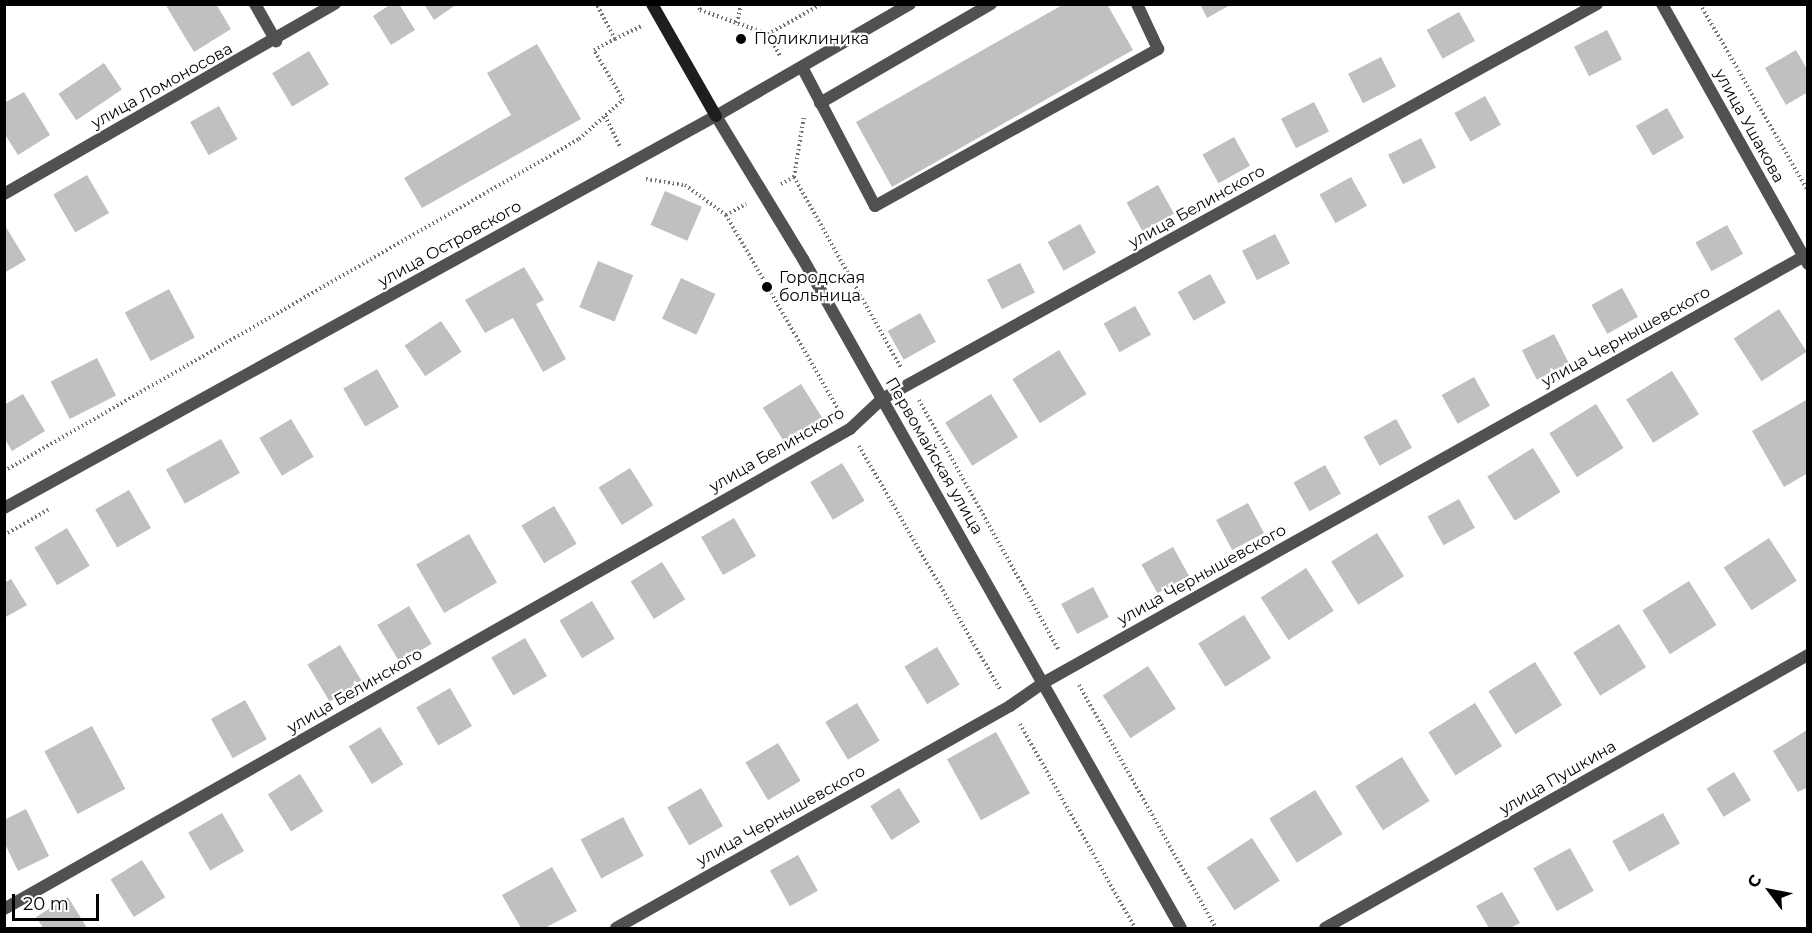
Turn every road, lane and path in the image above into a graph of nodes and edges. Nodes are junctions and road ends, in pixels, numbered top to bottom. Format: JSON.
{"nodes":[{"id":1,"x":255,"y":4,"type":"edge"},
{"id":2,"x":335,"y":4,"type":"edge"},
{"id":3,"x":596,"y":4,"type":"edge"},
{"id":4,"x":652,"y":4,"type":"edge"},
{"id":5,"x":697,"y":4,"type":"edge"},
{"id":6,"x":741,"y":4,"type":"edge"},
{"id":7,"x":822,"y":4,"type":"edge"},
{"id":8,"x":910,"y":4,"type":"edge"},
{"id":9,"x":991,"y":4,"type":"edge"},
{"id":10,"x":1137,"y":4,"type":"edge"},
{"id":11,"x":1597,"y":4,"type":"edge"},
{"id":12,"x":1662,"y":4,"type":"edge"},
{"id":13,"x":1700,"y":4,"type":"edge"},
{"id":14,"x":737,"y":23,"type":"junction"},
{"id":15,"x":276,"y":41,"type":"junction"},
{"id":16,"x":802,"y":67,"type":"junction"},
{"id":17,"x":820,"y":103,"type":"junction"},
{"id":18,"x":716,"y":116,"type":"junction"},
{"id":19,"x":636,"y":177,"type":"dead end"},
{"id":20,"x":794,"y":177,"type":"dead end"},
{"id":21,"x":1808,"y":191,"type":"edge"},
{"id":22,"x":4,"y":194,"type":"edge"},
{"id":23,"x":1806,"y":258,"type":"edge"},
{"id":24,"x":910,"y":384,"type":"junction"},
{"id":25,"x":882,"y":399,"type":"junction"},
{"id":26,"x":850,"y":429,"type":"junction"},
{"id":27,"x":4,"y":471,"type":"edge"},
{"id":28,"x":4,"y":508,"type":"edge"},
{"id":29,"x":1808,"y":655,"type":"edge"},
{"id":30,"x":1070,"y":668,"type":"junction"},
{"id":31,"x":1043,"y":682,"type":"junction"},
{"id":32,"x":1010,"y":706,"type":"junction"},
{"id":33,"x":4,"y":909,"type":"edge"},
{"id":34,"x":616,"y":928,"type":"edge"},
{"id":35,"x":1135,"y":928,"type":"edge"},
{"id":36,"x":1180,"y":928,"type":"edge"},
{"id":37,"x":1216,"y":928,"type":"edge"},
{"id":38,"x":1325,"y":928,"type":"edge"}],
"edges":[{"from":1,"to":15,"type":"street"},
{"from":2,"to":15,"type":"street","name":"улица Ломоносова"},
{"from":3,"to":27,"type":"path"},
{"from":4,"to":18,"type":"main road","name":"Первомайская улица"},
{"from":5,"to":14,"type":"path"},
{"from":6,"to":14,"type":"path"},
{"from":7,"to":14,"type":"path"},
{"from":8,"to":16,"type":"street","name":"улица Островского"},
{"from":9,"to":17,"type":"street"},
{"from":10,"to":17,"type":"street"},
{"from":11,"to":24,"type":"street","name":"улица Белинского"},
{"from":12,"to":23,"type":"street","name":"улица Ушакова"},
{"from":13,"to":21,"type":"path"},
{"from":15,"to":22,"type":"street","name":"улица Ломоносова"},
{"from":16,"to":17,"type":"street"},
{"from":16,"to":18,"type":"street","name":"улица Островского"},
{"from":18,"to":25,"type":"street","name":"Первомайская улица"},
{"from":18,"to":28,"type":"street","name":"улица Островского"},
{"from":19,"to":26,"type":"path"},
{"from":20,"to":24,"type":"path"},
{"from":23,"to":30,"type":"street","name":"улица Чернышевского"},
{"from":24,"to":25,"type":"street","name":"улица Белинского"},
{"from":24,"to":30,"type":"path"},
{"from":25,"to":26,"type":"street","name":"улица Белинского"},
{"from":25,"to":31,"type":"street","name":"Первомайская улица"},
{"from":26,"to":32,"type":"path"},
{"from":26,"to":33,"type":"street","name":"улица Белинского"},
{"from":29,"to":38,"type":"street","name":"улица Пушкина"},
{"from":30,"to":31,"type":"street","name":"улица Чернышевского"},
{"from":30,"to":37,"type":"path"},
{"from":31,"to":32,"type":"street","name":"улица Чернышевского"},
{"from":31,"to":36,"type":"street","name":"Первомайская улица"},
{"from":32,"to":34,"type":"street","name":"улица Чернышевского"},
{"from":32,"to":35,"type":"path"}]}
